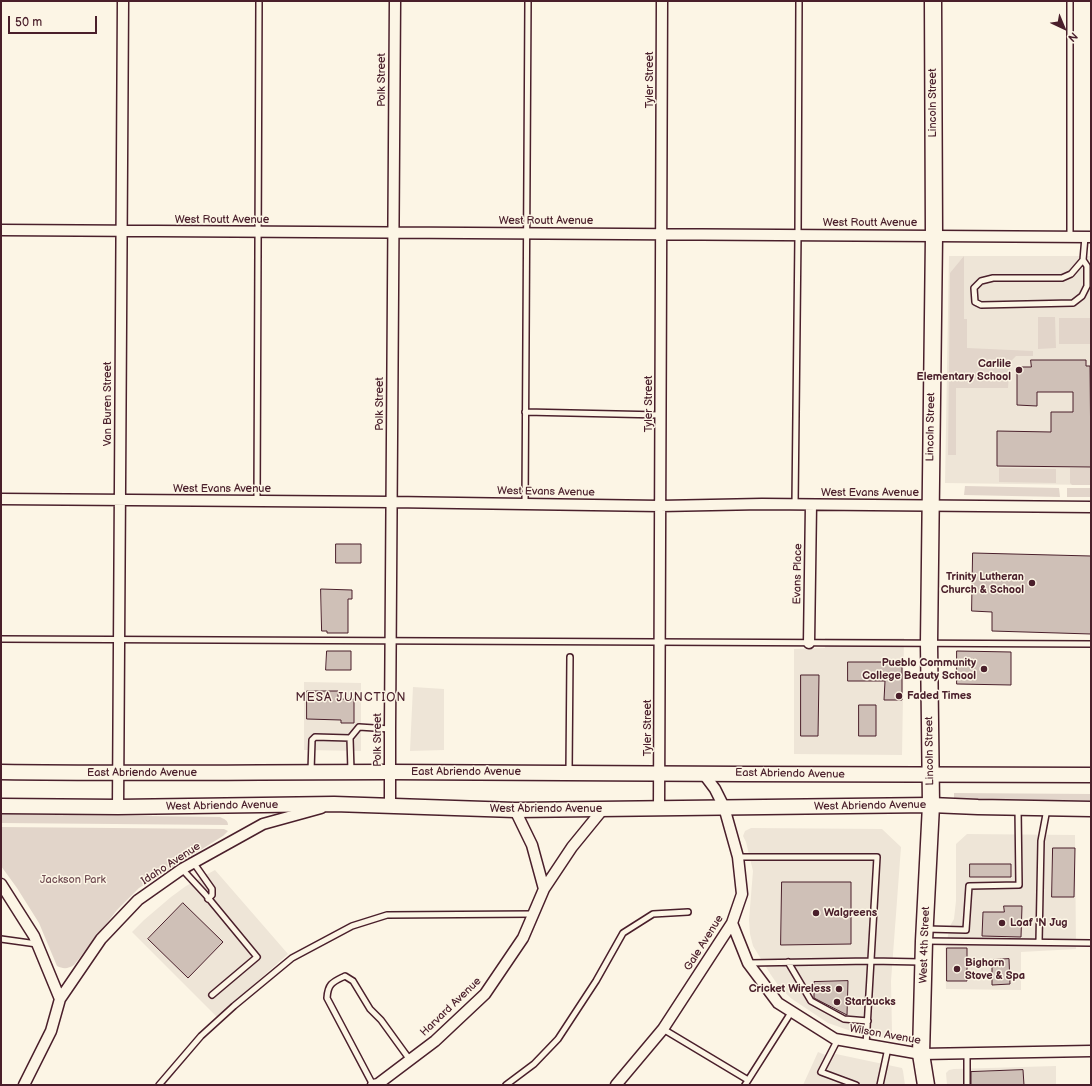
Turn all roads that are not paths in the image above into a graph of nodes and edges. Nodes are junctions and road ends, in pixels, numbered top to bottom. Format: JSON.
{"nodes":[{"id":1,"x":123,"y":1,"type":"edge"},
{"id":2,"x":259,"y":1,"type":"edge"},
{"id":3,"x":395,"y":1,"type":"edge"},
{"id":4,"x":528,"y":1,"type":"edge"},
{"id":5,"x":662,"y":1,"type":"edge"},
{"id":6,"x":799,"y":1,"type":"edge"},
{"id":7,"x":933,"y":1,"type":"edge"},
{"id":8,"x":1070,"y":1,"type":"edge"},
{"id":9,"x":1,"y":230,"type":"edge"},
{"id":10,"x":122,"y":232,"type":"junction"},
{"id":11,"x":258,"y":232,"type":"junction"},
{"id":12,"x":393,"y":232,"type":"junction"},
{"id":13,"x":527,"y":233,"type":"junction"},
{"id":14,"x":661,"y":234,"type":"junction"},
{"id":15,"x":798,"y":235,"type":"junction"},
{"id":16,"x":934,"y":236,"type":"junction"},
{"id":17,"x":1070,"y":236,"type":"junction"},
{"id":18,"x":1088,"y":237,"type":"edge"},
{"id":19,"x":1083,"y":260,"type":"junction"},
{"id":20,"x":525,"y":412,"type":"junction"},
{"id":21,"x":661,"y":415,"type":"junction"},
{"id":22,"x":1,"y":500,"type":"edge"},
{"id":23,"x":120,"y":500,"type":"junction"},
{"id":24,"x":257,"y":501,"type":"junction"},
{"id":25,"x":391,"y":502,"type":"junction"},
{"id":26,"x":525,"y":504,"type":"junction"},
{"id":27,"x":795,"y":504,"type":"junction"},
{"id":28,"x":811,"y":505,"type":"junction"},
{"id":29,"x":931,"y":505,"type":"junction"},
{"id":30,"x":660,"y":506,"type":"junction"},
{"id":31,"x":1091,"y":507,"type":"edge"},
{"id":32,"x":119,"y":638,"type":"junction"},
{"id":33,"x":1,"y":639,"type":"edge"},
{"id":34,"x":390,"y":640,"type":"junction"},
{"id":35,"x":660,"y":642,"type":"junction"},
{"id":36,"x":809,"y":643,"type":"junction"},
{"id":37,"x":929,"y":643,"type":"junction"},
{"id":38,"x":1091,"y":644,"type":"edge"},
{"id":39,"x":570,"y":657,"type":"dead end"},
{"id":40,"x":390,"y":729,"type":"junction"},
{"id":41,"x":350,"y":738,"type":"junction"},
{"id":42,"x":1,"y":772,"type":"edge"},
{"id":43,"x":311,"y":772,"type":"junction"},
{"id":44,"x":351,"y":772,"type":"junction"},
{"id":45,"x":390,"y":772,"type":"junction"},
{"id":46,"x":569,"y":773,"type":"junction"},
{"id":47,"x":659,"y":773,"type":"junction"},
{"id":48,"x":703,"y":773,"type":"junction"},
{"id":49,"x":118,"y":774,"type":"junction"},
{"id":50,"x":1091,"y":775,"type":"edge"},
{"id":51,"x":930,"y":776,"type":"junction"},
{"id":52,"x":334,"y":804,"type":"junction"},
{"id":53,"x":931,"y":805,"type":"junction"},
{"id":54,"x":1,"y":806,"type":"edge"},
{"id":55,"x":390,"y":806,"type":"junction"},
{"id":56,"x":118,"y":807,"type":"junction"},
{"id":57,"x":724,"y":807,"type":"junction"},
{"id":58,"x":659,"y":808,"type":"junction"},
{"id":59,"x":1018,"y":808,"type":"junction"},
{"id":60,"x":1047,"y":808,"type":"junction"},
{"id":61,"x":603,"y":809,"type":"junction"},
{"id":62,"x":1091,"y":809,"type":"edge"},
{"id":63,"x":515,"y":810,"type":"junction"},
{"id":64,"x":738,"y":858,"type":"junction"},
{"id":65,"x":193,"y":862,"type":"junction"},
{"id":66,"x":182,"y":869,"type":"junction"},
{"id":67,"x":1,"y":884,"type":"edge"},
{"id":68,"x":544,"y":889,"type":"junction"},
{"id":69,"x":208,"y":899,"type":"junction"},
{"id":70,"x":688,"y":912,"type":"dead end"},
{"id":71,"x":533,"y":914,"type":"junction"},
{"id":72,"x":732,"y":923,"type":"junction"},
{"id":73,"x":924,"y":935,"type":"junction"},
{"id":74,"x":1,"y":939,"type":"edge"},
{"id":75,"x":1039,"y":942,"type":"junction"},
{"id":76,"x":1091,"y":943,"type":"edge"},
{"id":77,"x":37,"y":944,"type":"junction"},
{"id":78,"x":871,"y":961,"type":"junction"},
{"id":79,"x":788,"y":962,"type":"junction"},
{"id":80,"x":924,"y":962,"type":"junction"},
{"id":81,"x":748,"y":963,"type":"junction"},
{"id":82,"x":212,"y":995,"type":"dead end"},
{"id":83,"x":60,"y":999,"type":"junction"},
{"id":84,"x":792,"y":1011,"type":"junction"},
{"id":85,"x":868,"y":1021,"type":"junction"},
{"id":86,"x":663,"y":1029,"type":"junction"},
{"id":87,"x":838,"y":1039,"type":"junction"},
{"id":88,"x":866,"y":1045,"type":"junction"},
{"id":89,"x":888,"y":1048,"type":"junction"},
{"id":90,"x":1091,"y":1051,"type":"edge"},
{"id":91,"x":921,"y":1054,"type":"junction"},
{"id":92,"x":967,"y":1054,"type":"junction"},
{"id":93,"x":410,"y":1060,"type":"junction"},
{"id":94,"x":746,"y":1083,"type":"edge"},
{"id":95,"x":24,"y":1085,"type":"edge"},
{"id":96,"x":159,"y":1085,"type":"edge"},
{"id":97,"x":375,"y":1085,"type":"edge"},
{"id":98,"x":506,"y":1085,"type":"edge"},
{"id":99,"x":616,"y":1085,"type":"edge"},
{"id":100,"x":856,"y":1085,"type":"edge"},
{"id":101,"x":880,"y":1085,"type":"edge"},
{"id":102,"x":926,"y":1085,"type":"edge"},
{"id":103,"x":967,"y":1085,"type":"edge"}],
"edges":[{"from":1,"to":10,"type":"street","name":"Van Buren Street"},
{"from":2,"to":11,"type":"lane"},
{"from":3,"to":12,"type":"street","name":"Polk Street"},
{"from":4,"to":13,"type":"lane"},
{"from":5,"to":14,"type":"street","name":"Tyler Street"},
{"from":6,"to":15,"type":"lane"},
{"from":7,"to":16,"type":"main road","name":"Lincoln Street"},
{"from":8,"to":17,"type":"lane"},
{"from":9,"to":10,"type":"street","name":"West Routt Avenue"},
{"from":10,"to":11,"type":"street","name":"West Routt Avenue"},
{"from":10,"to":23,"type":"street","name":"Van Buren Street"},
{"from":11,"to":12,"type":"street","name":"West Routt Avenue"},
{"from":11,"to":24,"type":"lane"},
{"from":12,"to":13,"type":"street","name":"West Routt Avenue"},
{"from":12,"to":25,"type":"street","name":"Polk Street"},
{"from":13,"to":14,"type":"street","name":"West Routt Avenue"},
{"from":13,"to":20,"type":"lane"},
{"from":14,"to":15,"type":"street","name":"West Routt Avenue"},
{"from":14,"to":21,"type":"street","name":"Tyler Street"},
{"from":15,"to":16,"type":"street","name":"West Routt Avenue"},
{"from":15,"to":27,"type":"lane"},
{"from":16,"to":17,"type":"street","name":"West Routt Avenue"},
{"from":16,"to":29,"type":"main road","name":"Lincoln Street"},
{"from":17,"to":18,"type":"street","name":"West Routt Avenue"},
{"from":18,"to":19,"type":"lane"},
{"from":19,"to":19,"type":"lane"},
{"from":20,"to":21,"type":"lane"},
{"from":20,"to":26,"type":"lane"},
{"from":21,"to":30,"type":"street","name":"Tyler Street"},
{"from":22,"to":23,"type":"street","name":"West Evans Avenue"},
{"from":23,"to":24,"type":"street","name":"West Evans Avenue"},
{"from":23,"to":32,"type":"street","name":"Van Buren Street"},
{"from":24,"to":25,"type":"street","name":"West Evans Avenue"},
{"from":25,"to":26,"type":"street","name":"West Evans Avenue"},
{"from":25,"to":34,"type":"street","name":"Polk Street"},
{"from":26,"to":30,"type":"street","name":"West Evans Avenue"},
{"from":27,"to":28,"type":"street","name":"West Evans Avenue"},
{"from":27,"to":30,"type":"street","name":"West Evans Avenue"},
{"from":28,"to":29,"type":"street","name":"West Evans Avenue"},
{"from":28,"to":36,"type":"street","name":"Evans Place"},
{"from":29,"to":31,"type":"street","name":"West Evans Avenue"},
{"from":29,"to":37,"type":"main road","name":"Lincoln Street"},
{"from":30,"to":35,"type":"street","name":"Tyler Street"},
{"from":32,"to":33,"type":"lane"},
{"from":32,"to":34,"type":"lane"},
{"from":32,"to":49,"type":"street","name":"Van Buren Street"},
{"from":34,"to":35,"type":"lane"},
{"from":34,"to":40,"type":"street","name":"Polk Street"},
{"from":35,"to":36,"type":"lane"},
{"from":35,"to":47,"type":"street","name":"Tyler Street"},
{"from":36,"to":37,"type":"lane"},
{"from":37,"to":38,"type":"lane"},
{"from":37,"to":51,"type":"main road","name":"Lincoln Street"},
{"from":39,"to":46,"type":"lane"},
{"from":40,"to":41,"type":"lane"},
{"from":40,"to":45,"type":"street","name":"Polk Street"},
{"from":41,"to":43,"type":"lane"},
{"from":41,"to":44,"type":"lane"},
{"from":42,"to":49,"type":"main road","name":"East Abriendo Avenue"},
{"from":43,"to":44,"type":"main road","name":"East Abriendo Avenue"},
{"from":43,"to":49,"type":"main road","name":"East Abriendo Avenue"},
{"from":44,"to":45,"type":"main road","name":"East Abriendo Avenue"},
{"from":45,"to":46,"type":"main road","name":"East Abriendo Avenue"},
{"from":45,"to":55,"type":"street","name":"Polk Street"},
{"from":46,"to":47,"type":"main road","name":"East Abriendo Avenue"},
{"from":47,"to":48,"type":"main road","name":"East Abriendo Avenue"},
{"from":47,"to":58,"type":"street","name":"Tyler Street"},
{"from":48,"to":51,"type":"main road","name":"East Abriendo Avenue"},
{"from":48,"to":57,"type":"street","name":"Gale Avenue"},
{"from":49,"to":56,"type":"street","name":"Van Buren Street"},
{"from":50,"to":51,"type":"main road"},
{"from":51,"to":53,"type":"main road","name":"Lincoln Street"},
{"from":52,"to":55,"type":"main road","name":"West Abriendo Avenue"},
{"from":52,"to":56,"type":"main road","name":"West Abriendo Avenue"},
{"from":52,"to":65,"type":"street","name":"Idaho Avenue"},
{"from":53,"to":57,"type":"main road","name":"West Abriendo Avenue"},
{"from":53,"to":59,"type":"main road","name":"West Abriendo Avenue"},
{"from":53,"to":73,"type":"main road","name":"West 4th Street"},
{"from":54,"to":56,"type":"main road","name":"West Abriendo Avenue"},
{"from":55,"to":63,"type":"main road","name":"West Abriendo Avenue"},
{"from":57,"to":58,"type":"main road","name":"West Abriendo Avenue"},
{"from":57,"to":64,"type":"street","name":"Gale Avenue"},
{"from":58,"to":61,"type":"main road","name":"West Abriendo Avenue"},
{"from":59,"to":60,"type":"main road","name":"West Abriendo Avenue"},
{"from":59,"to":73,"type":"lane"},
{"from":60,"to":62,"type":"main road","name":"West Abriendo Avenue"},
{"from":60,"to":75,"type":"lane"},
{"from":61,"to":63,"type":"main road","name":"West Abriendo Avenue"},
{"from":61,"to":68,"type":"street","name":"Harvard Avenue"},
{"from":63,"to":68,"type":"street"},
{"from":64,"to":72,"type":"street","name":"Gale Avenue"},
{"from":64,"to":78,"type":"lane"},
{"from":65,"to":66,"type":"street","name":"Idaho Avenue"},
{"from":65,"to":69,"type":"lane"},
{"from":66,"to":69,"type":"lane"},
{"from":66,"to":83,"type":"street","name":"Idaho Avenue"},
{"from":67,"to":77,"type":"street"},
{"from":68,"to":71,"type":"street","name":"Harvard Avenue"},
{"from":69,"to":82,"type":"lane"},
{"from":70,"to":98,"type":"lane"},
{"from":71,"to":93,"type":"street","name":"Harvard Avenue"},
{"from":71,"to":96,"type":"lane"},
{"from":72,"to":81,"type":"street","name":"Wilson Avenue"},
{"from":72,"to":86,"type":"street","name":"Gale Avenue"},
{"from":73,"to":75,"type":"lane"},
{"from":73,"to":80,"type":"main road","name":"West 4th Street"},
{"from":74,"to":77,"type":"lane"},
{"from":75,"to":76,"type":"lane"},
{"from":77,"to":83,"type":"street"},
{"from":78,"to":79,"type":"lane"},
{"from":78,"to":80,"type":"lane"},
{"from":78,"to":85,"type":"lane"},
{"from":79,"to":81,"type":"lane"},
{"from":79,"to":85,"type":"lane"},
{"from":80,"to":91,"type":"main road","name":"West 4th Street"},
{"from":81,"to":84,"type":"street","name":"Wilson Avenue"},
{"from":83,"to":95,"type":"street","name":"Idaho Avenue"},
{"from":84,"to":87,"type":"street","name":"Wilson Avenue"},
{"from":84,"to":94,"type":"lane"},
{"from":85,"to":88,"type":"lane"},
{"from":86,"to":94,"type":"lane"},
{"from":86,"to":99,"type":"street","name":"Gale Avenue"},
{"from":87,"to":88,"type":"street","name":"Wilson Avenue"},
{"from":87,"to":100,"type":"lane"},
{"from":88,"to":89,"type":"street","name":"Wilson Avenue"},
{"from":89,"to":91,"type":"street","name":"Wilson Avenue"},
{"from":89,"to":101,"type":"lane"},
{"from":90,"to":92,"type":"street","name":"Wilson Avenue"},
{"from":91,"to":92,"type":"street","name":"Wilson Avenue"},
{"from":91,"to":102,"type":"main road","name":"West 4th Street"},
{"from":92,"to":103,"type":"lane"},
{"from":93,"to":97,"type":"street","name":"Harvard Avenue"},
{"from":93,"to":97,"type":"lane"}]}
